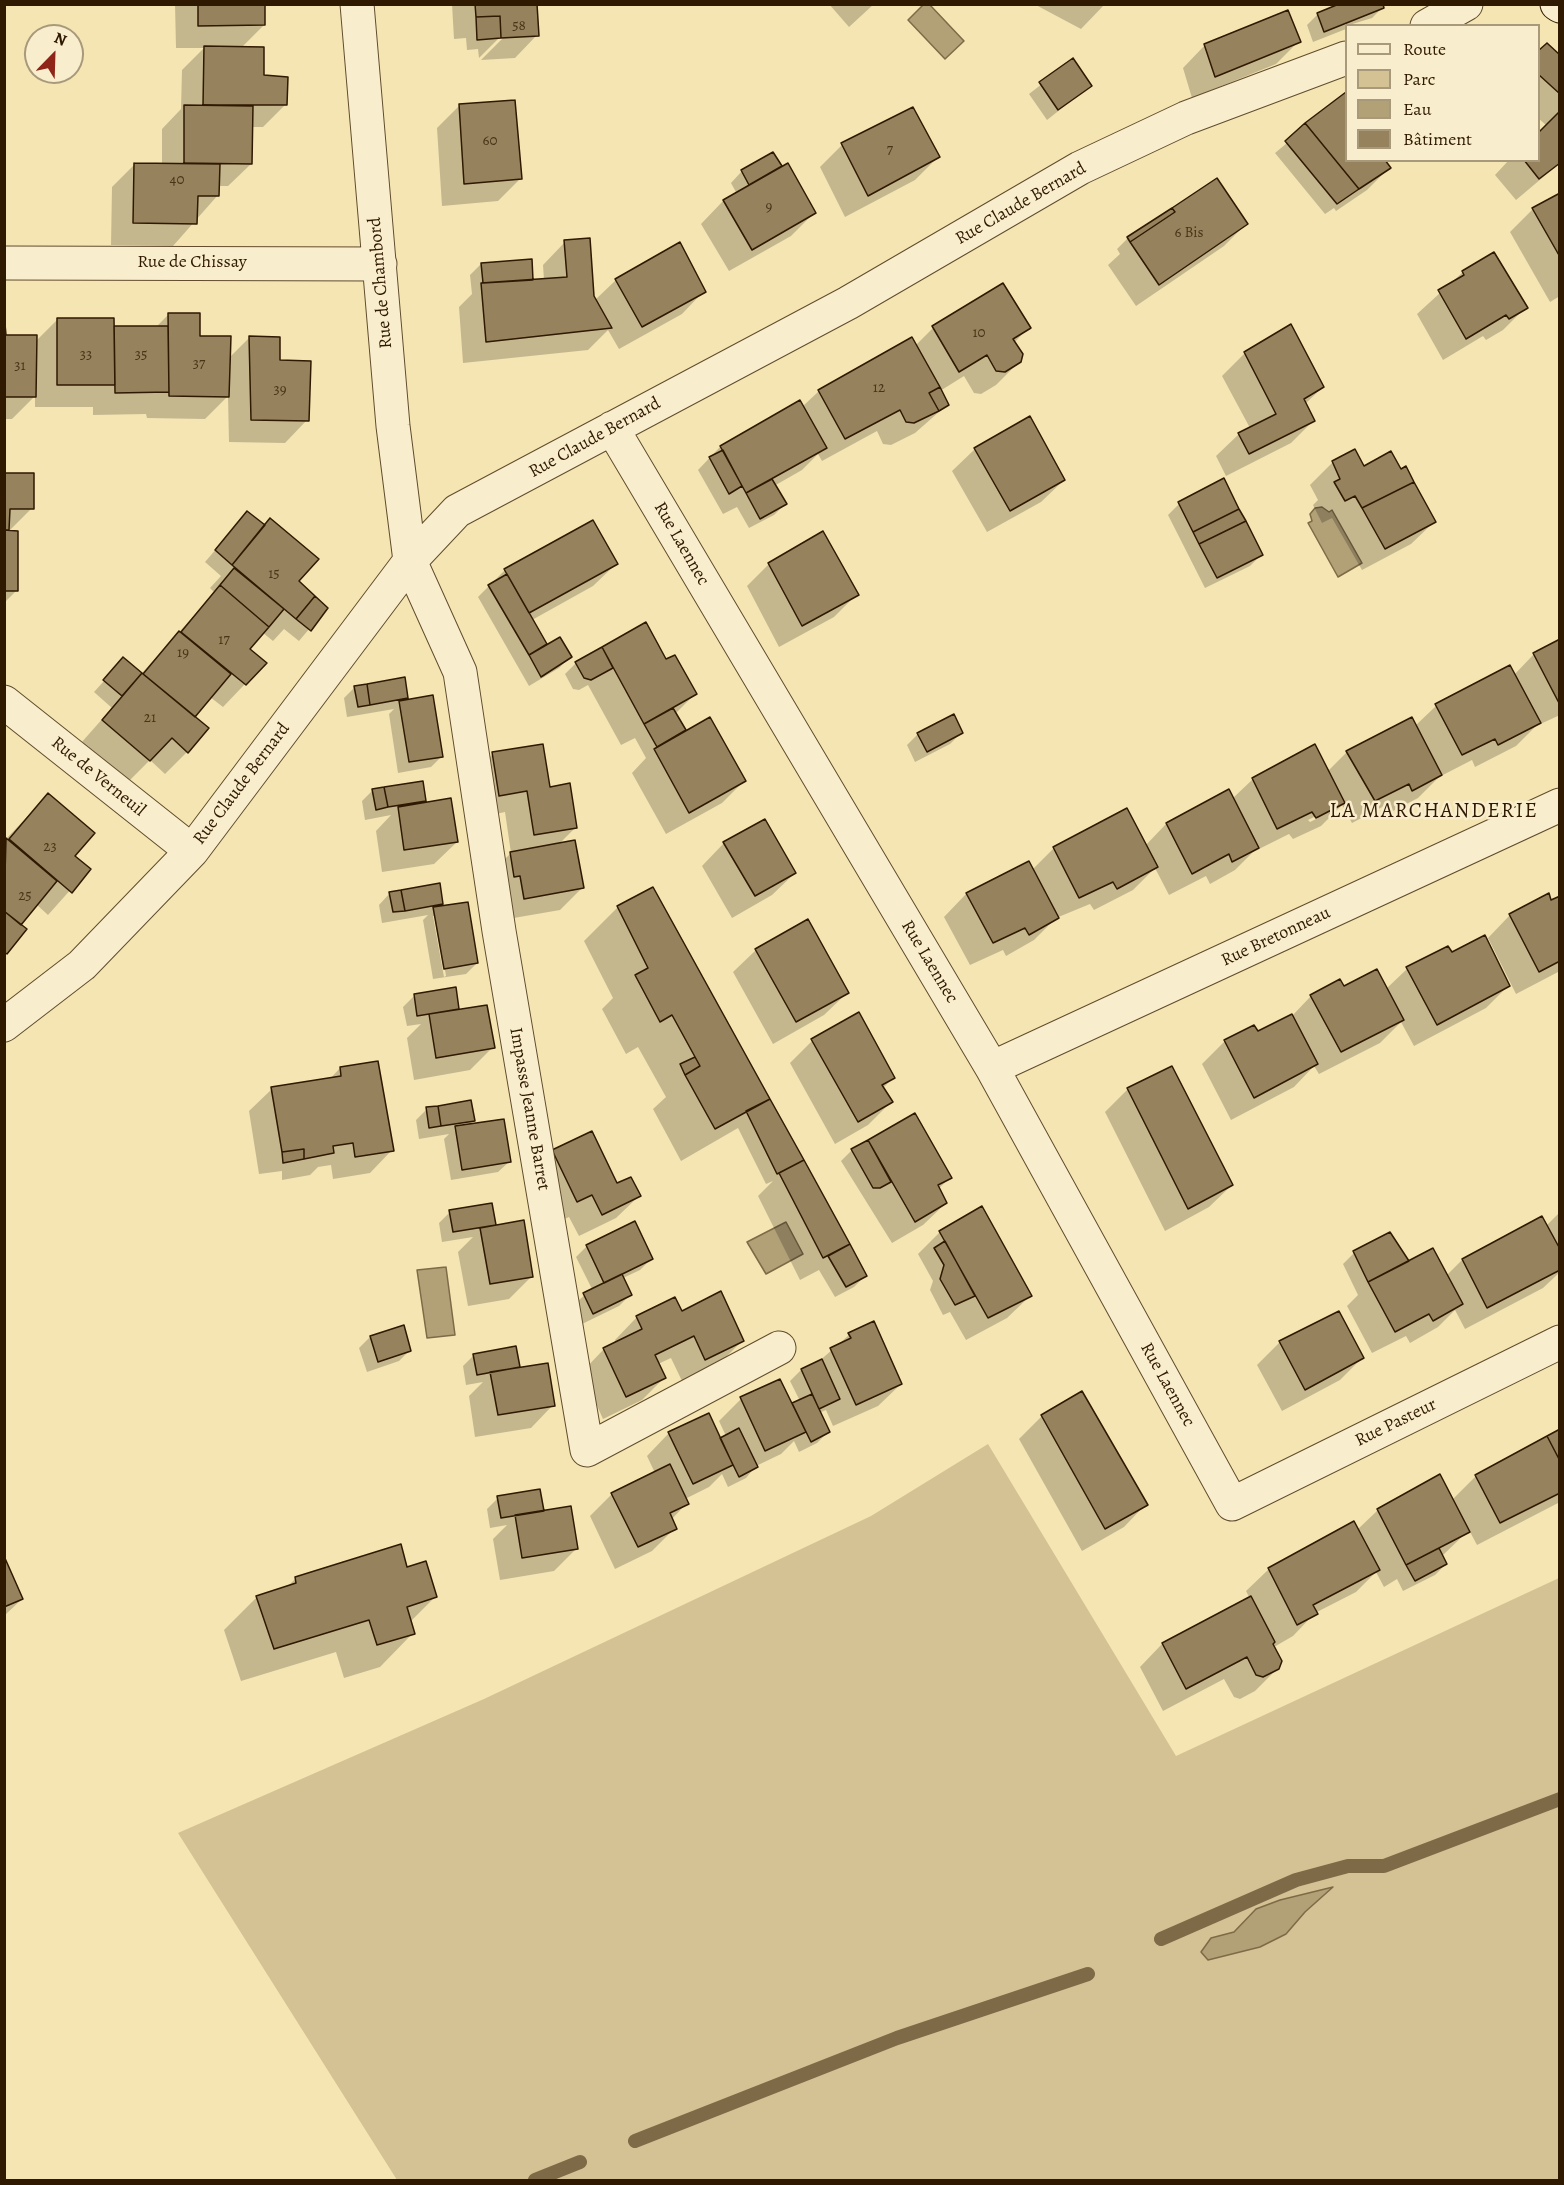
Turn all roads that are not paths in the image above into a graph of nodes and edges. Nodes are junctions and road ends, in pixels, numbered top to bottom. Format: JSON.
{"nodes":[{"id":1,"x":357,"y":4,"type":"edge"},
{"id":2,"x":1466,"y":4,"type":"edge"},
{"id":3,"x":1431,"y":24,"type":"edge"},
{"id":4,"x":1345,"y":59,"type":"edge"},
{"id":5,"x":4,"y":263,"type":"edge"},
{"id":6,"x":380,"y":264,"type":"junction"},
{"id":7,"x":612,"y":428,"type":"junction"},
{"id":8,"x":410,"y":561,"type":"junction"},
{"id":9,"x":4,"y":702,"type":"edge"},
{"id":10,"x":1560,"y":805,"type":"edge"},
{"id":11,"x":192,"y":851,"type":"junction"},
{"id":12,"x":4,"y":1025,"type":"edge"},
{"id":13,"x":992,"y":1068,"type":"junction"},
{"id":14,"x":1560,"y":1342,"type":"edge"},
{"id":15,"x":779,"y":1348,"type":"dead end"},
{"id":16,"x":1232,"y":1504,"type":"joint"}],
"edges":[{"from":1,"to":6,"type":"street","name":"Rue de Chambord"},
{"from":2,"to":3,"type":"street"},
{"from":4,"to":7,"type":"street","name":"Rue Claude Bernard"},
{"from":5,"to":6,"type":"street","name":"Rue de Chissay"},
{"from":6,"to":8,"type":"street","name":"Rue de Chambord"},
{"from":7,"to":8,"type":"street","name":"Rue Claude Bernard"},
{"from":7,"to":13,"type":"street","name":"Rue Laennec"},
{"from":8,"to":11,"type":"street","name":"Rue Claude Bernard"},
{"from":8,"to":15,"type":"street","name":"Impasse Jeanne Barret"},
{"from":9,"to":11,"type":"street","name":"Rue de Verneuil"},
{"from":10,"to":13,"type":"street","name":"Rue Bretonneau"},
{"from":11,"to":12,"type":"street","name":"Rue Claude Bernard"},
{"from":13,"to":16,"type":"street","name":"Rue Laennec"},
{"from":14,"to":16,"type":"street","name":"Rue Pasteur"}]}
